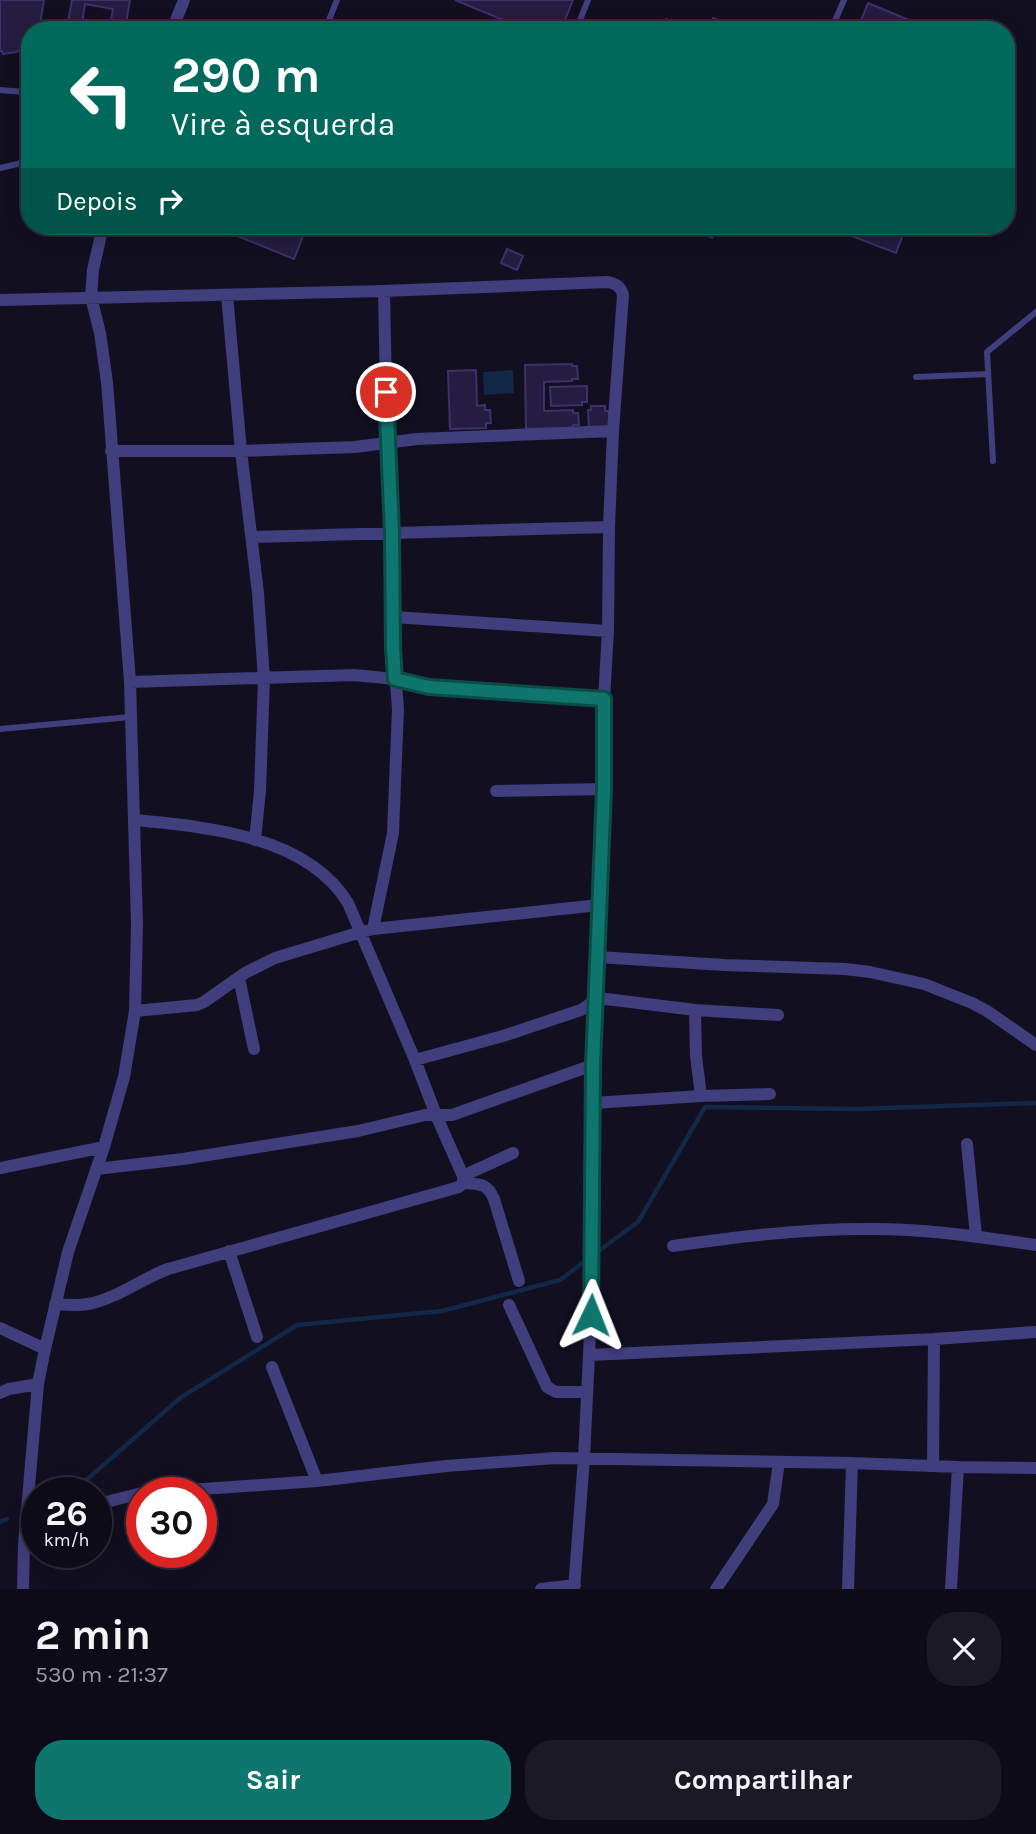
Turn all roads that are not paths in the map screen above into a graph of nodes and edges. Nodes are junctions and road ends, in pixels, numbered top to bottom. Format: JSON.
{"nodes":[{"id":1,"x":184,"y":0,"type":"edge"},
{"id":2,"x":337,"y":0,"type":"edge"},
{"id":3,"x":588,"y":0,"type":"edge"},
{"id":4,"x":844,"y":0,"type":"edge"},
{"id":5,"x":176,"y":21,"type":"edge"},
{"id":6,"x":328,"y":21,"type":"edge"},
{"id":7,"x":580,"y":21,"type":"edge"},
{"id":8,"x":835,"y":21,"type":"edge"},
{"id":9,"x":0,"y":90,"type":"edge"},
{"id":10,"x":21,"y":92,"type":"edge"},
{"id":11,"x":21,"y":163,"type":"edge"},
{"id":12,"x":0,"y":168,"type":"edge"},
{"id":13,"x":101,"y":235,"type":"edge"},
{"id":14,"x":384,"y":291,"type":"junction"},
{"id":15,"x":227,"y":295,"type":"junction"},
{"id":16,"x":91,"y":297,"type":"junction"},
{"id":17,"x":0,"y":300,"type":"edge"},
{"id":18,"x":1036,"y":312,"type":"edge"},
{"id":19,"x":988,"y":374,"type":"junction"},
{"id":20,"x":916,"y":377,"type":"dead end"},
{"id":21,"x":613,"y":431,"type":"junction"},
{"id":22,"x":387,"y":443,"type":"junction"},
{"id":23,"x":111,"y":451,"type":"junction"},
{"id":24,"x":241,"y":451,"type":"junction"},
{"id":25,"x":993,"y":461,"type":"dead end"},
{"id":26,"x":609,"y":527,"type":"junction"},
{"id":27,"x":392,"y":534,"type":"junction"},
{"id":28,"x":252,"y":537,"type":"junction"},
{"id":29,"x":393,"y":617,"type":"junction"},
{"id":30,"x":608,"y":631,"type":"junction"},
{"id":31,"x":264,"y":679,"type":"junction"},
{"id":32,"x":395,"y":679,"type":"junction"},
{"id":33,"x":130,"y":682,"type":"junction"},
{"id":34,"x":604,"y":699,"type":"junction"},
{"id":35,"x":130,"y":717,"type":"junction"},
{"id":36,"x":0,"y":729,"type":"edge"},
{"id":37,"x":604,"y":789,"type":"junction"},
{"id":38,"x":496,"y":790,"type":"dead end"},
{"id":39,"x":135,"y":820,"type":"junction"},
{"id":40,"x":255,"y":840,"type":"junction"},
{"id":41,"x":598,"y":905,"type":"junction"},
{"id":42,"x":367,"y":930,"type":"junction"},
{"id":43,"x":598,"y":957,"type":"junction"},
{"id":44,"x":239,"y":978,"type":"junction"},
{"id":45,"x":596,"y":1000,"type":"junction"},
{"id":46,"x":695,"y":1010,"type":"junction"},
{"id":47,"x":135,"y":1011,"type":"junction"},
{"id":48,"x":778,"y":1015,"type":"dead end"},
{"id":49,"x":1036,"y":1045,"type":"edge"},
{"id":50,"x":254,"y":1049,"type":"dead end"},
{"id":51,"x":415,"y":1060,"type":"junction"},
{"id":52,"x":593,"y":1065,"type":"junction"},
{"id":53,"x":770,"y":1094,"type":"dead end"},
{"id":54,"x":701,"y":1096,"type":"junction"},
{"id":55,"x":593,"y":1103,"type":"junction"},
{"id":56,"x":436,"y":1115,"type":"junction"},
{"id":57,"x":967,"y":1144,"type":"dead end"},
{"id":58,"x":104,"y":1147,"type":"junction"},
{"id":59,"x":513,"y":1153,"type":"dead end"},
{"id":60,"x":0,"y":1168,"type":"edge"},
{"id":61,"x":96,"y":1169,"type":"junction"},
{"id":62,"x":463,"y":1179,"type":"junction"},
{"id":63,"x":976,"y":1236,"type":"junction"},
{"id":64,"x":1036,"y":1245,"type":"edge"},
{"id":65,"x":673,"y":1246,"type":"dead end"},
{"id":66,"x":229,"y":1251,"type":"junction"},
{"id":67,"x":519,"y":1281,"type":"dead end"},
{"id":68,"x":55,"y":1304,"type":"junction"},
{"id":69,"x":509,"y":1305,"type":"dead end"},
{"id":70,"x":0,"y":1328,"type":"edge"},
{"id":71,"x":1036,"y":1332,"type":"edge"},
{"id":72,"x":257,"y":1337,"type":"dead end"},
{"id":73,"x":934,"y":1339,"type":"junction"},
{"id":74,"x":45,"y":1349,"type":"junction"},
{"id":75,"x":589,"y":1354,"type":"junction"},
{"id":76,"x":272,"y":1367,"type":"dead end"},
{"id":77,"x":38,"y":1384,"type":"junction"},
{"id":78,"x":587,"y":1392,"type":"junction"},
{"id":79,"x":0,"y":1393,"type":"edge"},
{"id":80,"x":584,"y":1458,"type":"junction"},
{"id":81,"x":779,"y":1462,"type":"junction"},
{"id":82,"x":852,"y":1463,"type":"junction"},
{"id":83,"x":933,"y":1466,"type":"junction"},
{"id":84,"x":958,"y":1467,"type":"junction"},
{"id":85,"x":1036,"y":1468,"type":"edge"},
{"id":86,"x":317,"y":1481,"type":"junction"},
{"id":87,"x":217,"y":1488,"type":"edge"},
{"id":88,"x":574,"y":1587,"type":"edge"},
{"id":89,"x":23,"y":1589,"type":"edge"},
{"id":90,"x":541,"y":1589,"type":"edge"},
{"id":91,"x":716,"y":1589,"type":"edge"},
{"id":92,"x":848,"y":1589,"type":"edge"},
{"id":93,"x":951,"y":1589,"type":"edge"}],
"edges":[{"from":1,"to":5,"type":"street"},
{"from":2,"to":6,"type":"lane"},
{"from":3,"to":7,"type":"lane"},
{"from":4,"to":8,"type":"lane"},
{"from":9,"to":10,"type":"lane"},
{"from":11,"to":12,"type":"lane"},
{"from":13,"to":16,"type":"street"},
{"from":14,"to":15,"type":"street"},
{"from":14,"to":21,"type":"street"},
{"from":14,"to":22,"type":"street"},
{"from":15,"to":16,"type":"street"},
{"from":15,"to":24,"type":"street"},
{"from":16,"to":17,"type":"street"},
{"from":16,"to":23,"type":"street"},
{"from":18,"to":19,"type":"lane"},
{"from":19,"to":20,"type":"lane"},
{"from":19,"to":25,"type":"lane"},
{"from":21,"to":22,"type":"street"},
{"from":21,"to":26,"type":"street"},
{"from":22,"to":24,"type":"street"},
{"from":22,"to":27,"type":"street"},
{"from":23,"to":24,"type":"street"},
{"from":23,"to":33,"type":"street"},
{"from":24,"to":28,"type":"street"},
{"from":26,"to":27,"type":"street"},
{"from":26,"to":30,"type":"street"},
{"from":27,"to":28,"type":"street"},
{"from":27,"to":29,"type":"street"},
{"from":28,"to":31,"type":"street"},
{"from":29,"to":30,"type":"street"},
{"from":29,"to":32,"type":"street"},
{"from":30,"to":34,"type":"street"},
{"from":31,"to":32,"type":"street"},
{"from":31,"to":33,"type":"street"},
{"from":31,"to":40,"type":"street"},
{"from":32,"to":34,"type":"street"},
{"from":32,"to":42,"type":"street"},
{"from":33,"to":35,"type":"street"},
{"from":34,"to":37,"type":"street"},
{"from":35,"to":36,"type":"lane"},
{"from":35,"to":39,"type":"street"},
{"from":37,"to":38,"type":"street"},
{"from":37,"to":41,"type":"street"},
{"from":39,"to":40,"type":"street"},
{"from":39,"to":47,"type":"street"},
{"from":40,"to":42,"type":"street"},
{"from":41,"to":42,"type":"street"},
{"from":41,"to":43,"type":"street"},
{"from":42,"to":44,"type":"street"},
{"from":42,"to":51,"type":"street"},
{"from":43,"to":45,"type":"street"},
{"from":43,"to":49,"type":"street"},
{"from":44,"to":47,"type":"street"},
{"from":44,"to":50,"type":"street"},
{"from":45,"to":46,"type":"street"},
{"from":45,"to":51,"type":"street"},
{"from":45,"to":52,"type":"street"},
{"from":46,"to":48,"type":"street"},
{"from":46,"to":54,"type":"street"},
{"from":47,"to":58,"type":"street"},
{"from":51,"to":56,"type":"street"},
{"from":52,"to":55,"type":"street"},
{"from":52,"to":56,"type":"street"},
{"from":53,"to":54,"type":"street"},
{"from":54,"to":55,"type":"street"},
{"from":55,"to":75,"type":"street"},
{"from":56,"to":61,"type":"street"},
{"from":56,"to":62,"type":"street"},
{"from":57,"to":63,"type":"street"},
{"from":58,"to":60,"type":"street"},
{"from":58,"to":61,"type":"street"},
{"from":59,"to":62,"type":"street"},
{"from":61,"to":68,"type":"street"},
{"from":62,"to":66,"type":"street"},
{"from":62,"to":67,"type":"street"},
{"from":63,"to":64,"type":"street"},
{"from":63,"to":65,"type":"street"},
{"from":66,"to":68,"type":"street"},
{"from":66,"to":72,"type":"street"},
{"from":68,"to":74,"type":"street"},
{"from":69,"to":78,"type":"street"},
{"from":70,"to":74,"type":"street"},
{"from":71,"to":73,"type":"street"},
{"from":73,"to":75,"type":"street"},
{"from":73,"to":83,"type":"street"},
{"from":74,"to":77,"type":"street"},
{"from":75,"to":78,"type":"street"},
{"from":76,"to":86,"type":"street"},
{"from":77,"to":79,"type":"street"},
{"from":77,"to":89,"type":"street"},
{"from":78,"to":80,"type":"street"},
{"from":80,"to":81,"type":"street"},
{"from":80,"to":86,"type":"street"},
{"from":80,"to":88,"type":"street"},
{"from":81,"to":82,"type":"street"},
{"from":81,"to":91,"type":"street"},
{"from":82,"to":83,"type":"street"},
{"from":82,"to":92,"type":"street"},
{"from":83,"to":84,"type":"street"},
{"from":84,"to":85,"type":"street"},
{"from":84,"to":93,"type":"street"},
{"from":86,"to":87,"type":"street"},
{"from":88,"to":90,"type":"street"}]}
